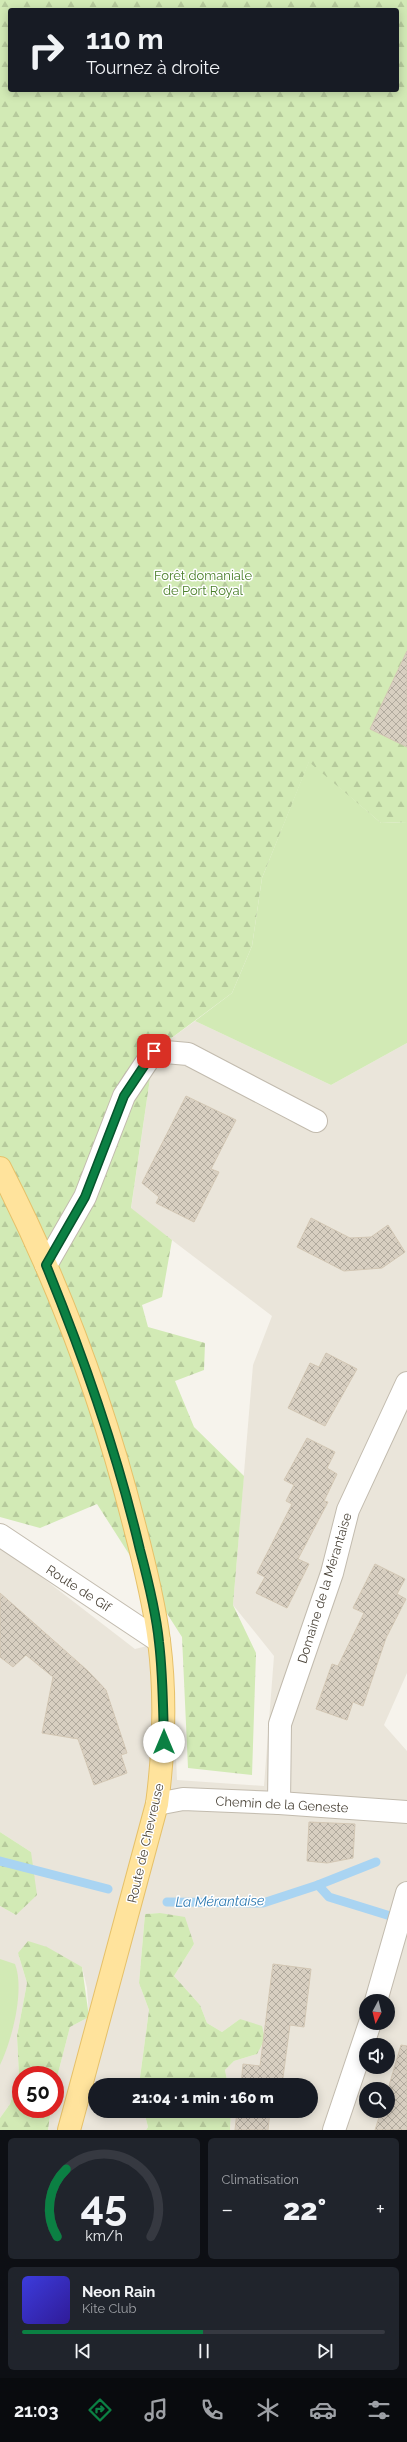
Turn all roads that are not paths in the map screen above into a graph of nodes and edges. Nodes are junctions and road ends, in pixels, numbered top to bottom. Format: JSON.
{"nodes":[{"id":1,"x":316,"y":1121,"type":"dead end"},
{"id":2,"x":0,"y":1168,"type":"edge"},
{"id":3,"x":46,"y":1265,"type":"junction"},
{"id":4,"x":407,"y":1383,"type":"edge"},
{"id":5,"x":0,"y":1535,"type":"edge"},
{"id":6,"x":159,"y":1640,"type":"junction"},
{"id":7,"x":279,"y":1803,"type":"junction"},
{"id":8,"x":157,"y":1804,"type":"junction"},
{"id":9,"x":407,"y":1812,"type":"edge"},
{"id":10,"x":406,"y":1896,"type":"edge"},
{"id":11,"x":378,"y":1994,"type":"edge"},
{"id":12,"x":368,"y":2030,"type":"edge"},
{"id":13,"x":69,"y":2130,"type":"edge"},
{"id":14,"x":334,"y":2130,"type":"edge"}],
"edges":[{"from":1,"to":3,"type":"street"},
{"from":2,"to":3,"type":"main road","name":"Route de Chevreuse"},
{"from":3,"to":6,"type":"main road","name":"Route de Chevreuse"},
{"from":4,"to":7,"type":"street","name":"Domaine de la Mérantaise"},
{"from":5,"to":6,"type":"street","name":"Route de Gif"},
{"from":6,"to":8,"type":"main road","name":"Route de Chevreuse"},
{"from":7,"to":8,"type":"street","name":"Chemin de la Geneste"},
{"from":7,"to":9,"type":"street","name":"Chemin de la Geneste"},
{"from":8,"to":13,"type":"main road","name":"Route de Chevreuse"},
{"from":10,"to":11,"type":"street"},
{"from":12,"to":14,"type":"street"}]}
